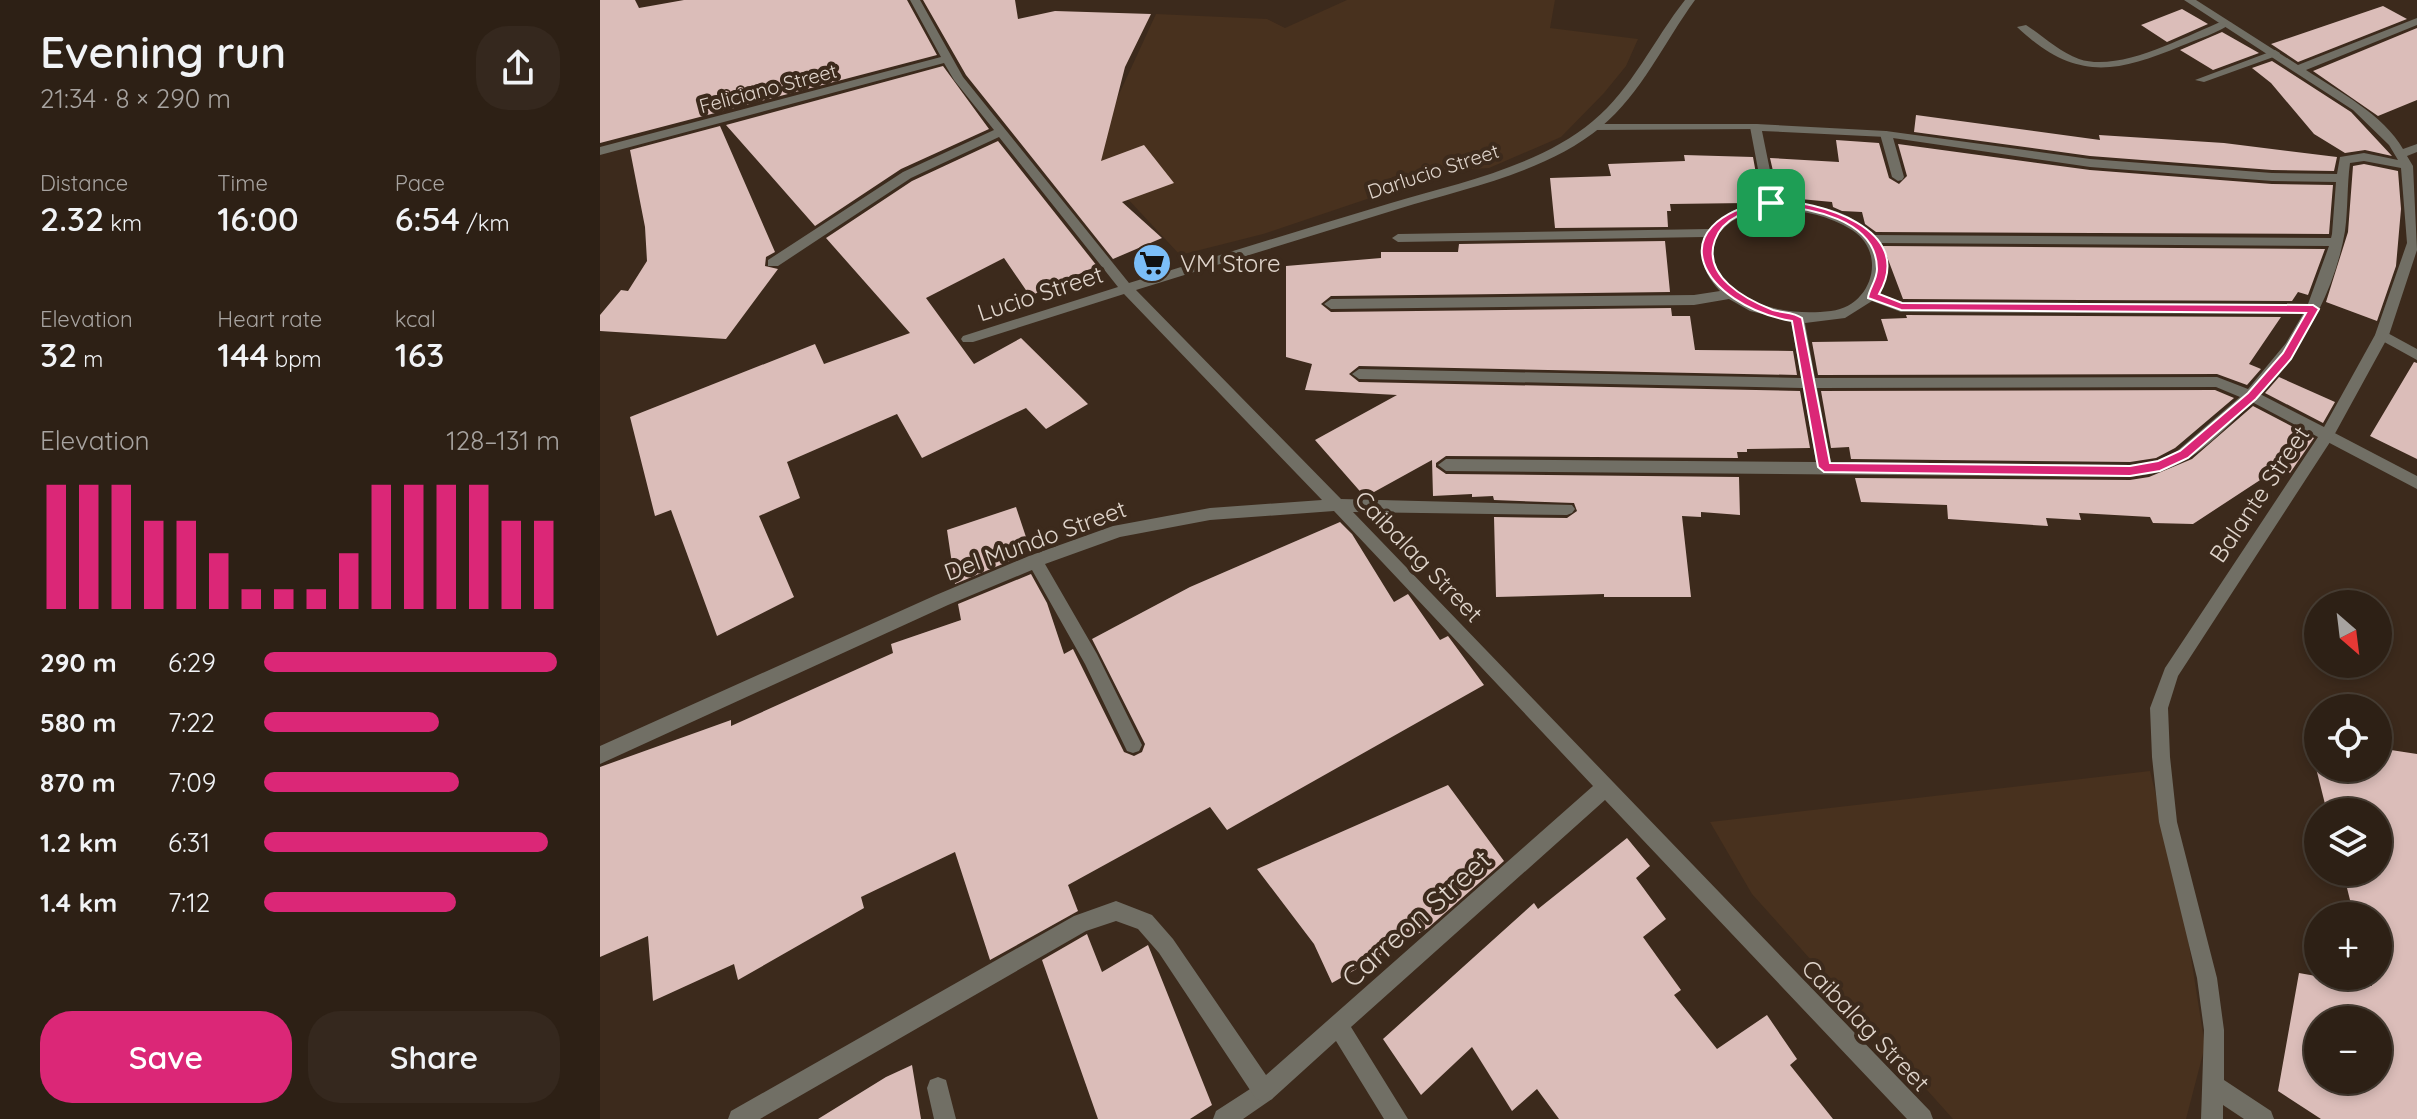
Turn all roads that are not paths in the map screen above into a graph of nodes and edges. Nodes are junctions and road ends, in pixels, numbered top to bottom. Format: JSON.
{"nodes":[{"id":1,"x":915,"y":0,"type":"edge"},
{"id":2,"x":1690,"y":0,"type":"edge"},
{"id":3,"x":2189,"y":0,"type":"edge"},
{"id":4,"x":2417,"y":21,"type":"edge"},
{"id":5,"x":2227,"y":23,"type":"junction"},
{"id":6,"x":2022,"y":27,"type":"dead end"},
{"id":7,"x":2275,"y":53,"type":"junction"},
{"id":8,"x":945,"y":59,"type":"junction"},
{"id":9,"x":2299,"y":69,"type":"junction"},
{"id":10,"x":2200,"y":80,"type":"dead end"},
{"id":11,"x":1594,"y":127,"type":"junction"},
{"id":12,"x":1756,"y":127,"type":"junction"},
{"id":13,"x":1002,"y":131,"type":"junction"},
{"id":14,"x":1886,"y":134,"type":"junction"},
{"id":15,"x":2417,"y":148,"type":"edge"},
{"id":16,"x":600,"y":151,"type":"edge"},
{"id":17,"x":2401,"y":155,"type":"junction"},
{"id":18,"x":1898,"y":177,"type":"dead end"},
{"id":19,"x":2342,"y":178,"type":"junction"},
{"id":20,"x":1771,"y":203,"type":"junction"},
{"id":21,"x":2415,"y":215,"type":"edge"},
{"id":22,"x":1712,"y":233,"type":"junction"},
{"id":23,"x":1398,"y":238,"type":"dead end"},
{"id":24,"x":1871,"y":239,"type":"junction"},
{"id":25,"x":2337,"y":242,"type":"junction"},
{"id":26,"x":773,"y":263,"type":"dead end"},
{"id":27,"x":1126,"y":288,"type":"junction"},
{"id":28,"x":1732,"y":294,"type":"junction"},
{"id":29,"x":1872,"y":296,"type":"junction"},
{"id":30,"x":1331,"y":304,"type":"dead end"},
{"id":31,"x":2313,"y":309,"type":"junction"},
{"id":32,"x":1797,"y":318,"type":"junction"},
{"id":33,"x":2382,"y":335,"type":"junction"},
{"id":34,"x":968,"y":339,"type":"dead end"},
{"id":35,"x":2417,"y":355,"type":"edge"},
{"id":36,"x":1359,"y":374,"type":"dead end"},
{"id":37,"x":1808,"y":383,"type":"junction"},
{"id":38,"x":2252,"y":396,"type":"junction"},
{"id":39,"x":2327,"y":435,"type":"junction"},
{"id":40,"x":1446,"y":465,"type":"dead end"},
{"id":41,"x":1824,"y":467,"type":"junction"},
{"id":42,"x":2417,"y":483,"type":"edge"},
{"id":43,"x":1337,"y":505,"type":"junction"},
{"id":44,"x":1567,"y":509,"type":"dead end"},
{"id":45,"x":1035,"y":561,"type":"junction"},
{"id":46,"x":1133,"y":745,"type":"dead end"},
{"id":47,"x":600,"y":755,"type":"edge"},
{"id":48,"x":1606,"y":787,"type":"junction"},
{"id":49,"x":1338,"y":1025,"type":"junction"},
{"id":50,"x":2213,"y":1086,"type":"junction"},
{"id":51,"x":938,"y":1088,"type":"dead end"},
{"id":52,"x":1264,"y":1091,"type":"junction"},
{"id":53,"x":739,"y":1119,"type":"edge"},
{"id":54,"x":945,"y":1119,"type":"edge"},
{"id":55,"x":1224,"y":1119,"type":"edge"},
{"id":56,"x":1397,"y":1119,"type":"edge"},
{"id":57,"x":1922,"y":1119,"type":"edge"},
{"id":58,"x":2212,"y":1119,"type":"edge"},
{"id":59,"x":2263,"y":1119,"type":"edge"}],
"edges":[{"from":1,"to":8,"type":"street","name":"Caibalag Street"},
{"from":2,"to":11,"type":"street","name":"Darlucio Street"},
{"from":3,"to":5,"type":"street"},
{"from":4,"to":9,"type":"street"},
{"from":5,"to":6,"type":"street"},
{"from":5,"to":7,"type":"street"},
{"from":7,"to":9,"type":"street"},
{"from":7,"to":10,"type":"street"},
{"from":8,"to":13,"type":"street","name":"Caibalag Street"},
{"from":8,"to":16,"type":"street","name":"Feliciano Street"},
{"from":9,"to":17,"type":"street"},
{"from":11,"to":12,"type":"street"},
{"from":11,"to":27,"type":"street","name":"Darlucio Street"},
{"from":12,"to":14,"type":"street"},
{"from":12,"to":20,"type":"street"},
{"from":13,"to":26,"type":"street"},
{"from":13,"to":27,"type":"street","name":"Caibalag Street"},
{"from":14,"to":18,"type":"street"},
{"from":14,"to":19,"type":"street"},
{"from":15,"to":17,"type":"street"},
{"from":17,"to":19,"type":"street"},
{"from":17,"to":21,"type":"street","name":"Balante Street"},
{"from":19,"to":25,"type":"street"},
{"from":20,"to":22,"type":"street"},
{"from":20,"to":24,"type":"street"},
{"from":21,"to":33,"type":"street","name":"Balante Street"},
{"from":22,"to":23,"type":"street"},
{"from":22,"to":28,"type":"street"},
{"from":24,"to":25,"type":"street"},
{"from":24,"to":29,"type":"street"},
{"from":25,"to":31,"type":"street"},
{"from":27,"to":34,"type":"street","name":"Lucio Street"},
{"from":27,"to":43,"type":"street","name":"Caibalag Street"},
{"from":28,"to":30,"type":"street"},
{"from":28,"to":32,"type":"street"},
{"from":29,"to":31,"type":"street"},
{"from":29,"to":32,"type":"street"},
{"from":31,"to":38,"type":"street"},
{"from":32,"to":37,"type":"street"},
{"from":33,"to":35,"type":"street"},
{"from":33,"to":39,"type":"street","name":"Balante Street"},
{"from":36,"to":37,"type":"street"},
{"from":37,"to":38,"type":"street"},
{"from":37,"to":41,"type":"street"},
{"from":38,"to":39,"type":"street"},
{"from":38,"to":41,"type":"street"},
{"from":39,"to":42,"type":"street"},
{"from":39,"to":50,"type":"street","name":"Balante Street"},
{"from":40,"to":41,"type":"street"},
{"from":43,"to":44,"type":"street","name":"Del Mundo Street"},
{"from":43,"to":45,"type":"street","name":"Del Mundo Street"},
{"from":43,"to":48,"type":"street","name":"Caibalag Street"},
{"from":45,"to":46,"type":"street"},
{"from":45,"to":47,"type":"street","name":"Del Mundo Street"},
{"from":48,"to":49,"type":"street","name":"Carreon Street"},
{"from":48,"to":57,"type":"street","name":"Caibalag Street"},
{"from":49,"to":52,"type":"street","name":"Carreon Street"},
{"from":49,"to":56,"type":"street"},
{"from":50,"to":58,"type":"street","name":"Balante Street"},
{"from":50,"to":59,"type":"street"},
{"from":51,"to":54,"type":"street"},
{"from":52,"to":53,"type":"street"},
{"from":52,"to":55,"type":"street","name":"Carreon Street"}]}
